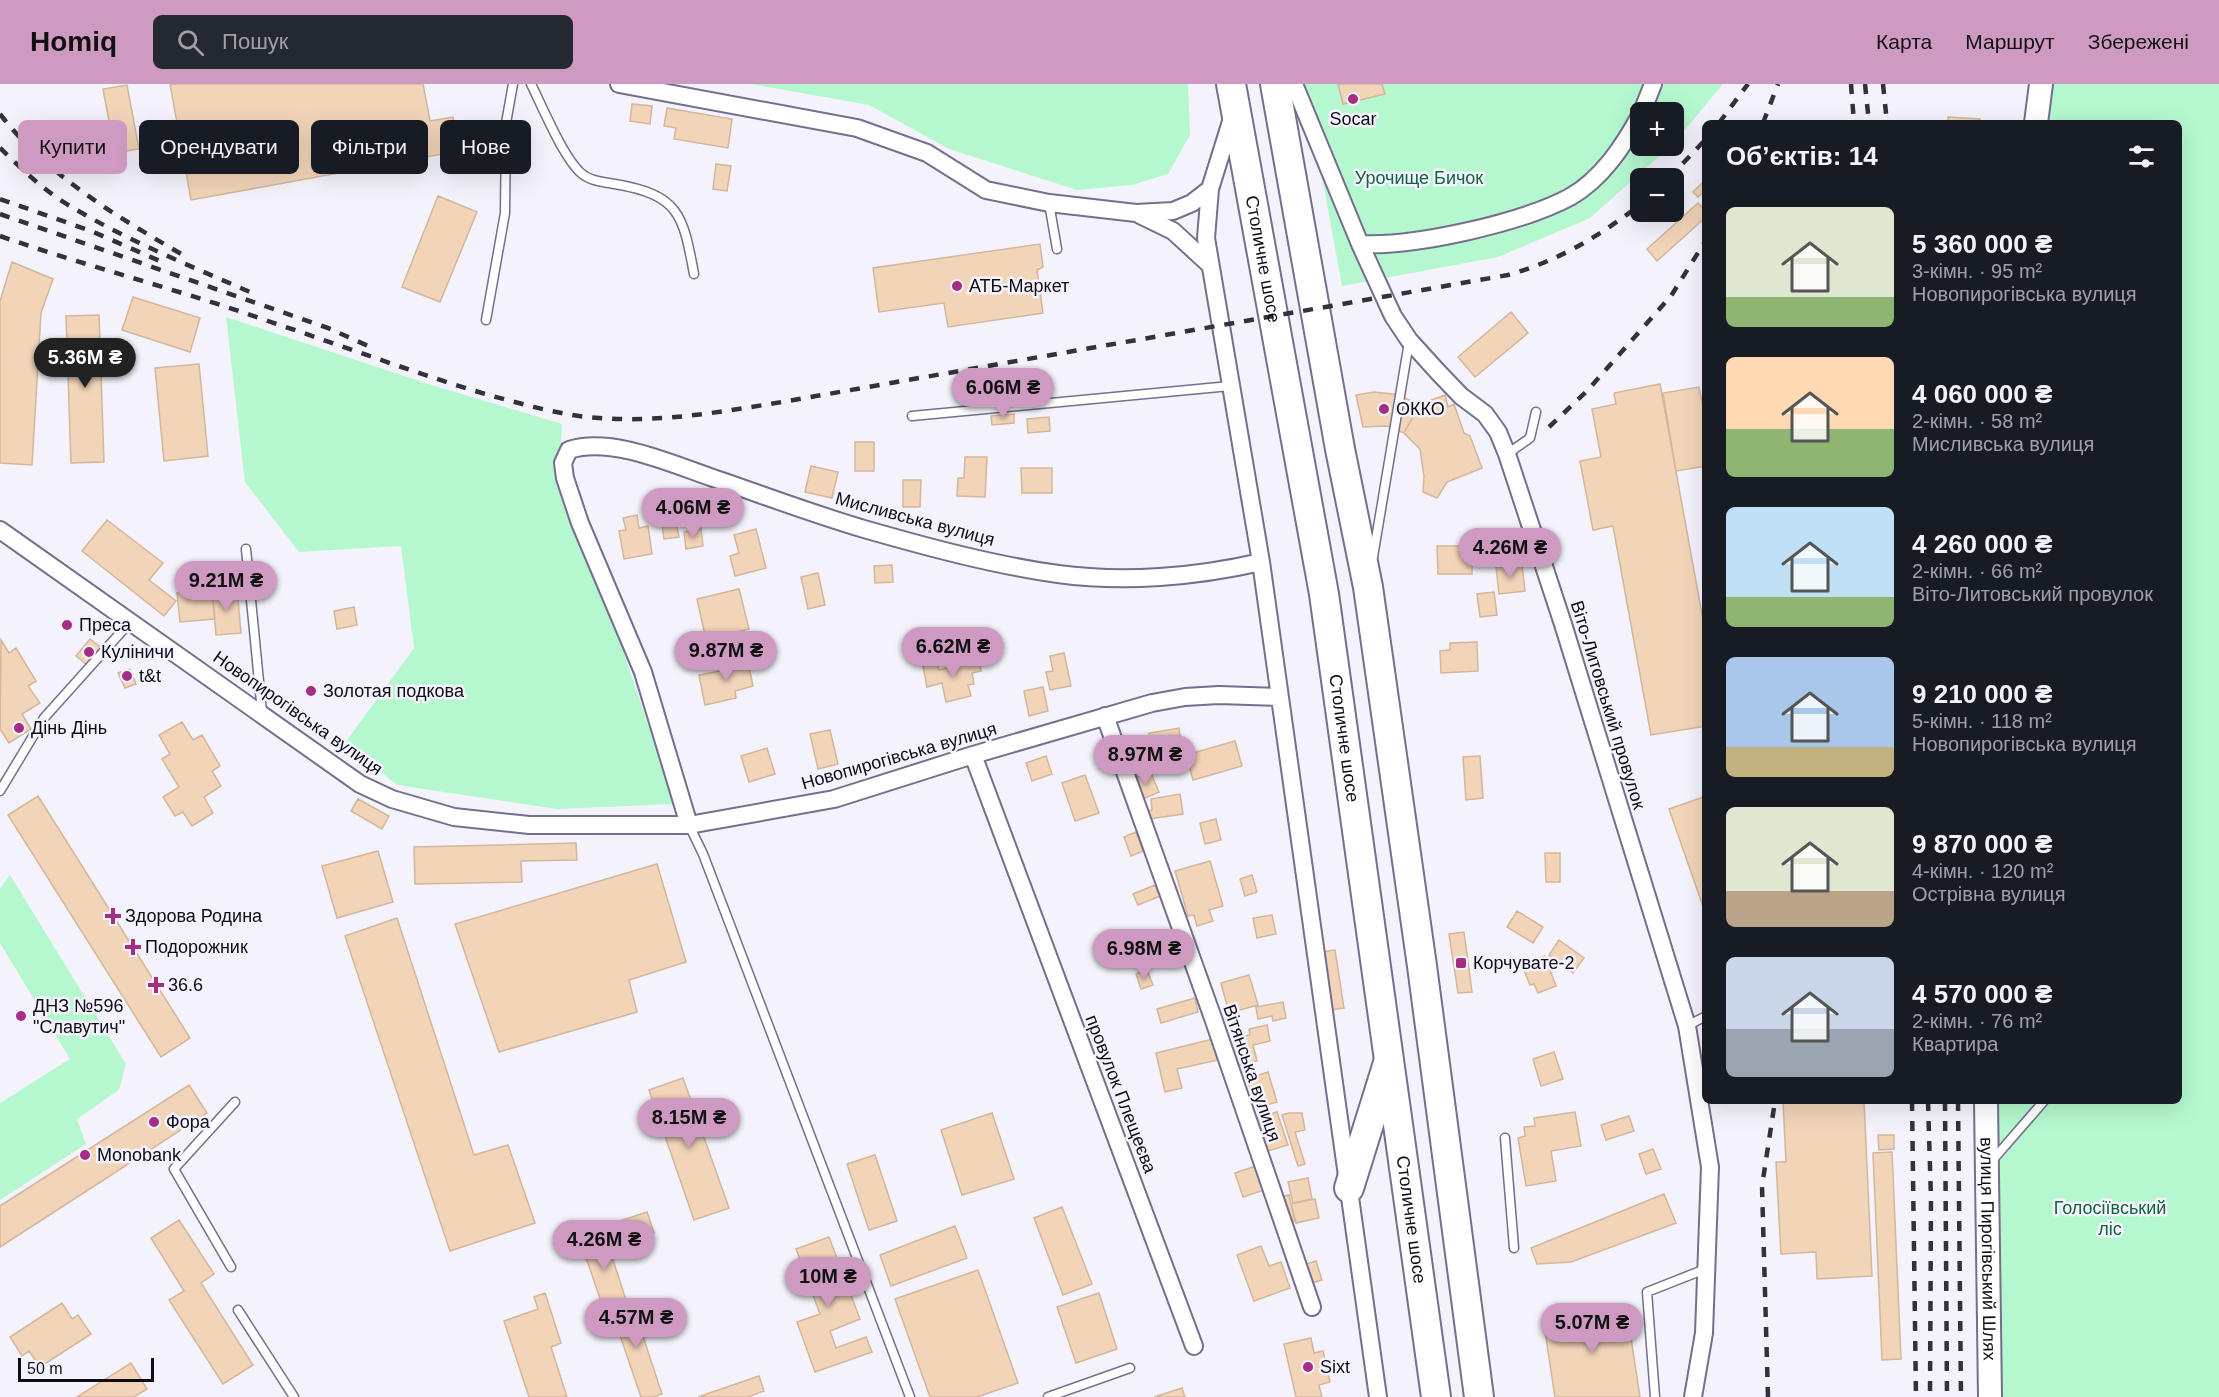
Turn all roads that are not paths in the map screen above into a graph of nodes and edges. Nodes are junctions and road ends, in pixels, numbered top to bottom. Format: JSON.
{"nodes":[{"id":1,"x":513,"y":84,"type":"edge"},
{"id":2,"x":531,"y":84,"type":"edge"},
{"id":3,"x":619,"y":84,"type":"edge"},
{"id":4,"x":1275,"y":84,"type":"edge"},
{"id":5,"x":1294,"y":84,"type":"edge"},
{"id":6,"x":1653,"y":84,"type":"edge"},
{"id":7,"x":2041,"y":84,"type":"edge"},
{"id":8,"x":1233,"y":96,"type":"edge"},
{"id":9,"x":1646,"y":102,"type":"edge"},
{"id":10,"x":2036,"y":120,"type":"edge"},
{"id":11,"x":1630,"y":134,"type":"edge"},
{"id":12,"x":1210,"y":189,"type":"junction"},
{"id":13,"x":1049,"y":203,"type":"junction"},
{"id":14,"x":1136,"y":213,"type":"junction"},
{"id":15,"x":1360,"y":244,"type":"junction"},
{"id":16,"x":1057,"y":249,"type":"dead end"},
{"id":17,"x":1209,"y":264,"type":"junction"},
{"id":18,"x":694,"y":274,"type":"dead end"},
{"id":19,"x":486,"y":320,"type":"dead end"},
{"id":20,"x":1409,"y":340,"type":"junction"},
{"id":21,"x":1230,"y":386,"type":"junction"},
{"id":22,"x":1536,"y":412,"type":"dead end"},
{"id":23,"x":912,"y":416,"type":"dead end"},
{"id":24,"x":1507,"y":454,"type":"junction"},
{"id":25,"x":0,"y":530,"type":"edge"},
{"id":26,"x":246,"y":549,"type":"dead end"},
{"id":27,"x":1261,"y":562,"type":"junction"},
{"id":28,"x":1368,"y":587,"type":"junction"},
{"id":29,"x":131,"y":620,"type":"junction"},
{"id":30,"x":1280,"y":697,"type":"junction"},
{"id":31,"x":262,"y":712,"type":"junction"},
{"id":32,"x":1105,"y":716,"type":"junction"},
{"id":33,"x":973,"y":755,"type":"junction"},
{"id":34,"x":0,"y":791,"type":"edge"},
{"id":35,"x":689,"y":825,"type":"junction"},
{"id":36,"x":1702,"y":1018,"type":"edge"},
{"id":37,"x":1687,"y":1026,"type":"junction"},
{"id":38,"x":1390,"y":1055,"type":"junction"},
{"id":39,"x":235,"y":1102,"type":"dead end"},
{"id":40,"x":1986,"y":1104,"type":"edge"},
{"id":41,"x":2041,"y":1104,"type":"edge"},
{"id":42,"x":1505,"y":1138,"type":"dead end"},
{"id":43,"x":1987,"y":1166,"type":"junction"},
{"id":44,"x":1349,"y":1188,"type":"junction"},
{"id":45,"x":1514,"y":1248,"type":"dead end"},
{"id":46,"x":231,"y":1267,"type":"dead end"},
{"id":47,"x":1708,"y":1268,"type":"junction"},
{"id":48,"x":1311,"y":1307,"type":"dead end"},
{"id":49,"x":238,"y":1310,"type":"dead end"},
{"id":50,"x":1194,"y":1346,"type":"dead end"},
{"id":51,"x":1130,"y":1368,"type":"dead end"},
{"id":52,"x":294,"y":1397,"type":"edge"},
{"id":53,"x":910,"y":1397,"type":"edge"},
{"id":54,"x":1048,"y":1397,"type":"edge"},
{"id":55,"x":1378,"y":1397,"type":"edge"},
{"id":56,"x":1436,"y":1397,"type":"edge"},
{"id":57,"x":1479,"y":1397,"type":"edge"},
{"id":58,"x":1655,"y":1397,"type":"edge"},
{"id":59,"x":1693,"y":1397,"type":"edge"},
{"id":60,"x":1990,"y":1397,"type":"edge"}],
"edges":[{"from":1,"to":19,"type":"lane"},
{"from":2,"to":18,"type":"lane"},
{"from":3,"to":13,"type":"street"},
{"from":4,"to":28,"type":"highway"},
{"from":5,"to":15,"type":"street","name":"Віто-Литовський провулок"},
{"from":6,"to":9,"type":"street"},
{"from":7,"to":10,"type":"street"},
{"from":8,"to":12,"type":"street"},
{"from":8,"to":38,"type":"highway","name":"Столичне шосе"},
{"from":11,"to":15,"type":"street"},
{"from":12,"to":14,"type":"street"},
{"from":12,"to":17,"type":"street"},
{"from":13,"to":14,"type":"street"},
{"from":13,"to":16,"type":"lane"},
{"from":14,"to":17,"type":"street"},
{"from":15,"to":20,"type":"street","name":"Віто-Литовський провулок"},
{"from":17,"to":21,"type":"street"},
{"from":20,"to":24,"type":"street","name":"Віто-Литовський провулок"},
{"from":20,"to":28,"type":"lane"},
{"from":21,"to":23,"type":"lane"},
{"from":21,"to":27,"type":"street"},
{"from":22,"to":24,"type":"lane"},
{"from":24,"to":37,"type":"street","name":"Віто-Литовський провулок"},
{"from":25,"to":29,"type":"street","name":"Новопирогівська вулиця"},
{"from":26,"to":31,"type":"lane"},
{"from":27,"to":30,"type":"street"},
{"from":27,"to":35,"type":"street","name":"Мисливська вулиця"},
{"from":28,"to":57,"type":"highway"},
{"from":29,"to":31,"type":"street","name":"Новопирогівська вулиця"},
{"from":29,"to":34,"type":"lane"},
{"from":30,"to":32,"type":"street","name":"Новопирогівська вулиця"},
{"from":30,"to":44,"type":"street"},
{"from":31,"to":35,"type":"street","name":"Новопирогівська вулиця"},
{"from":32,"to":33,"type":"street","name":"Новопирогівська вулиця"},
{"from":32,"to":48,"type":"street","name":"Вітянська вулиця"},
{"from":33,"to":35,"type":"street","name":"Новопирогівська вулиця"},
{"from":33,"to":50,"type":"street","name":"провулок Плещеєва"},
{"from":35,"to":53,"type":"lane"},
{"from":36,"to":37,"type":"lane"},
{"from":37,"to":47,"type":"street","name":"Віто-Литовський провулок"},
{"from":38,"to":44,"type":"highway"},
{"from":38,"to":56,"type":"highway","name":"Столичне шосе"},
{"from":39,"to":46,"type":"lane"},
{"from":40,"to":43,"type":"street","name":"вулиця Пирогівський Шлях"},
{"from":41,"to":43,"type":"lane"},
{"from":42,"to":45,"type":"lane"},
{"from":43,"to":60,"type":"street","name":"вулиця Пирогівський Шлях"},
{"from":44,"to":55,"type":"street"},
{"from":47,"to":58,"type":"lane"},
{"from":47,"to":59,"type":"street","name":"Віто-Литовський провулок"},
{"from":49,"to":52,"type":"lane"},
{"from":51,"to":54,"type":"lane"}]}
